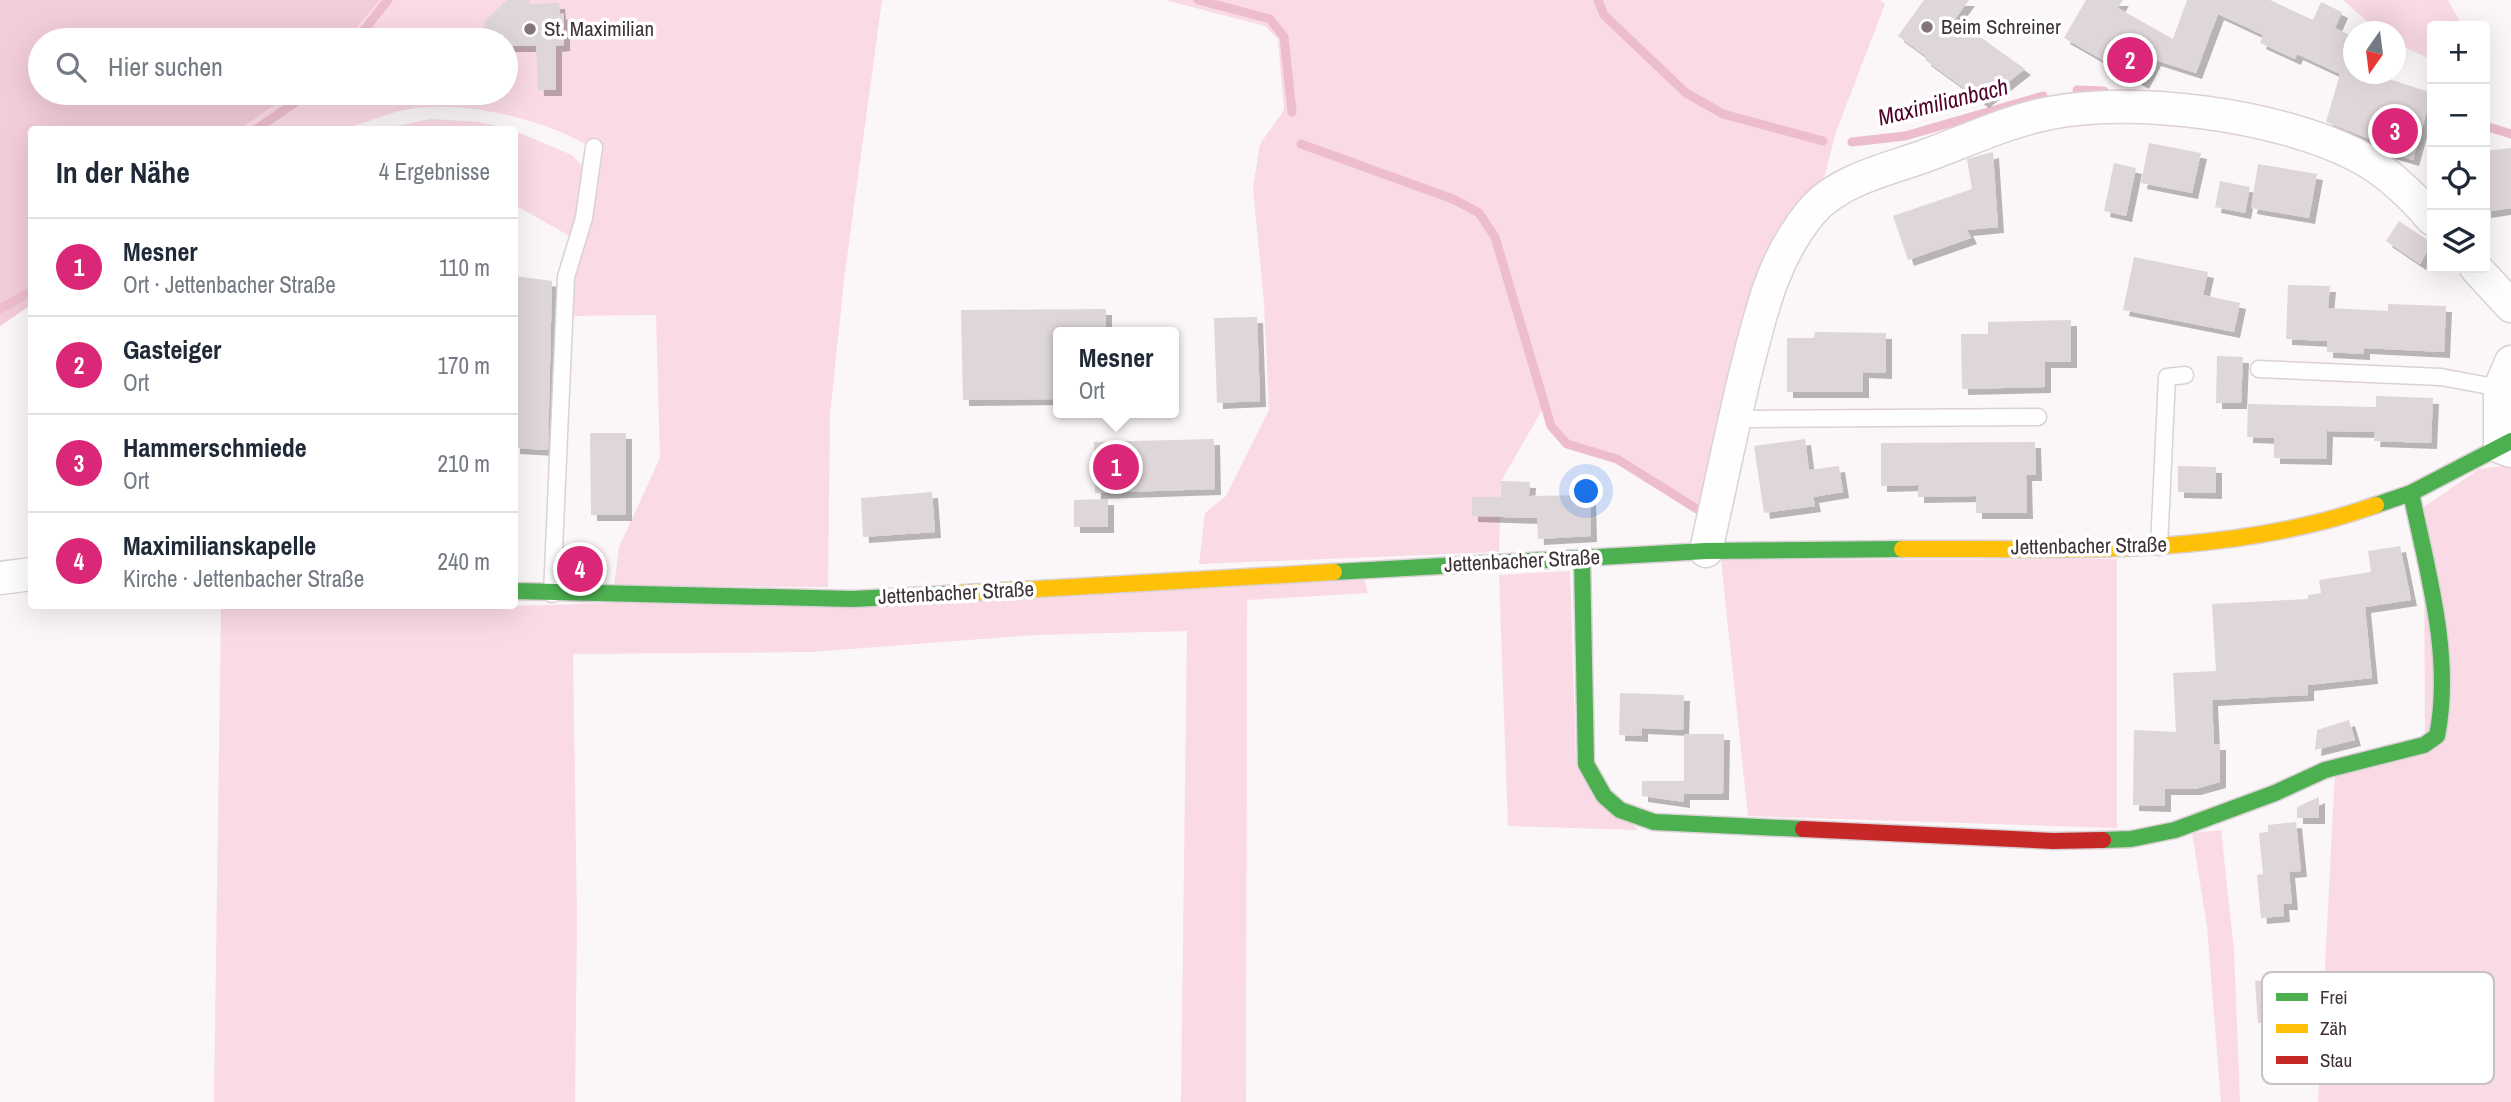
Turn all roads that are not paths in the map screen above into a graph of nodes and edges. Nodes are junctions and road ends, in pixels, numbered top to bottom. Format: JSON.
{"nodes":[{"id":1,"x":594,"y":147,"type":"dead end"},
{"id":2,"x":2427,"y":213,"type":"edge"},
{"id":3,"x":2481,"y":273,"type":"edge"},
{"id":4,"x":2511,"y":306,"type":"edge"},
{"id":5,"x":2259,"y":369,"type":"dead end"},
{"id":6,"x":2185,"y":375,"type":"dead end"},
{"id":7,"x":2505,"y":375,"type":"edge"},
{"id":8,"x":2038,"y":417,"type":"dead end"},
{"id":9,"x":1734,"y":419,"type":"junction"},
{"id":10,"x":2507,"y":446,"type":"edge"},
{"id":11,"x":2411,"y":494,"type":"junction"},
{"id":12,"x":2159,"y":547,"type":"junction"},
{"id":13,"x":1706,"y":551,"type":"junction"},
{"id":14,"x":1582,"y":559,"type":"junction"},
{"id":15,"x":28,"y":574,"type":"edge"},
{"id":16,"x":0,"y":578,"type":"edge"},
{"id":17,"x":518,"y":591,"type":"edge"},
{"id":18,"x":552,"y":594,"type":"junction"}],
"edges":[{"from":1,"to":18,"type":"lane"},
{"from":2,"to":9,"type":"street"},
{"from":3,"to":4,"type":"street"},
{"from":5,"to":7,"type":"lane"},
{"from":6,"to":12,"type":"lane"},
{"from":7,"to":10,"type":"street"},
{"from":8,"to":9,"type":"lane"},
{"from":9,"to":13,"type":"street"},
{"from":10,"to":11,"type":"street","name":"Jettenbacher Straße"},
{"from":11,"to":12,"type":"street","name":"Jettenbacher Straße"},
{"from":11,"to":14,"type":"street"},
{"from":12,"to":13,"type":"street","name":"Jettenbacher Straße"},
{"from":13,"to":14,"type":"street","name":"Jettenbacher Straße"},
{"from":14,"to":18,"type":"street","name":"Jettenbacher Straße"},
{"from":15,"to":16,"type":"street"},
{"from":17,"to":18,"type":"street","name":"Jettenbacher Straße"}]}
